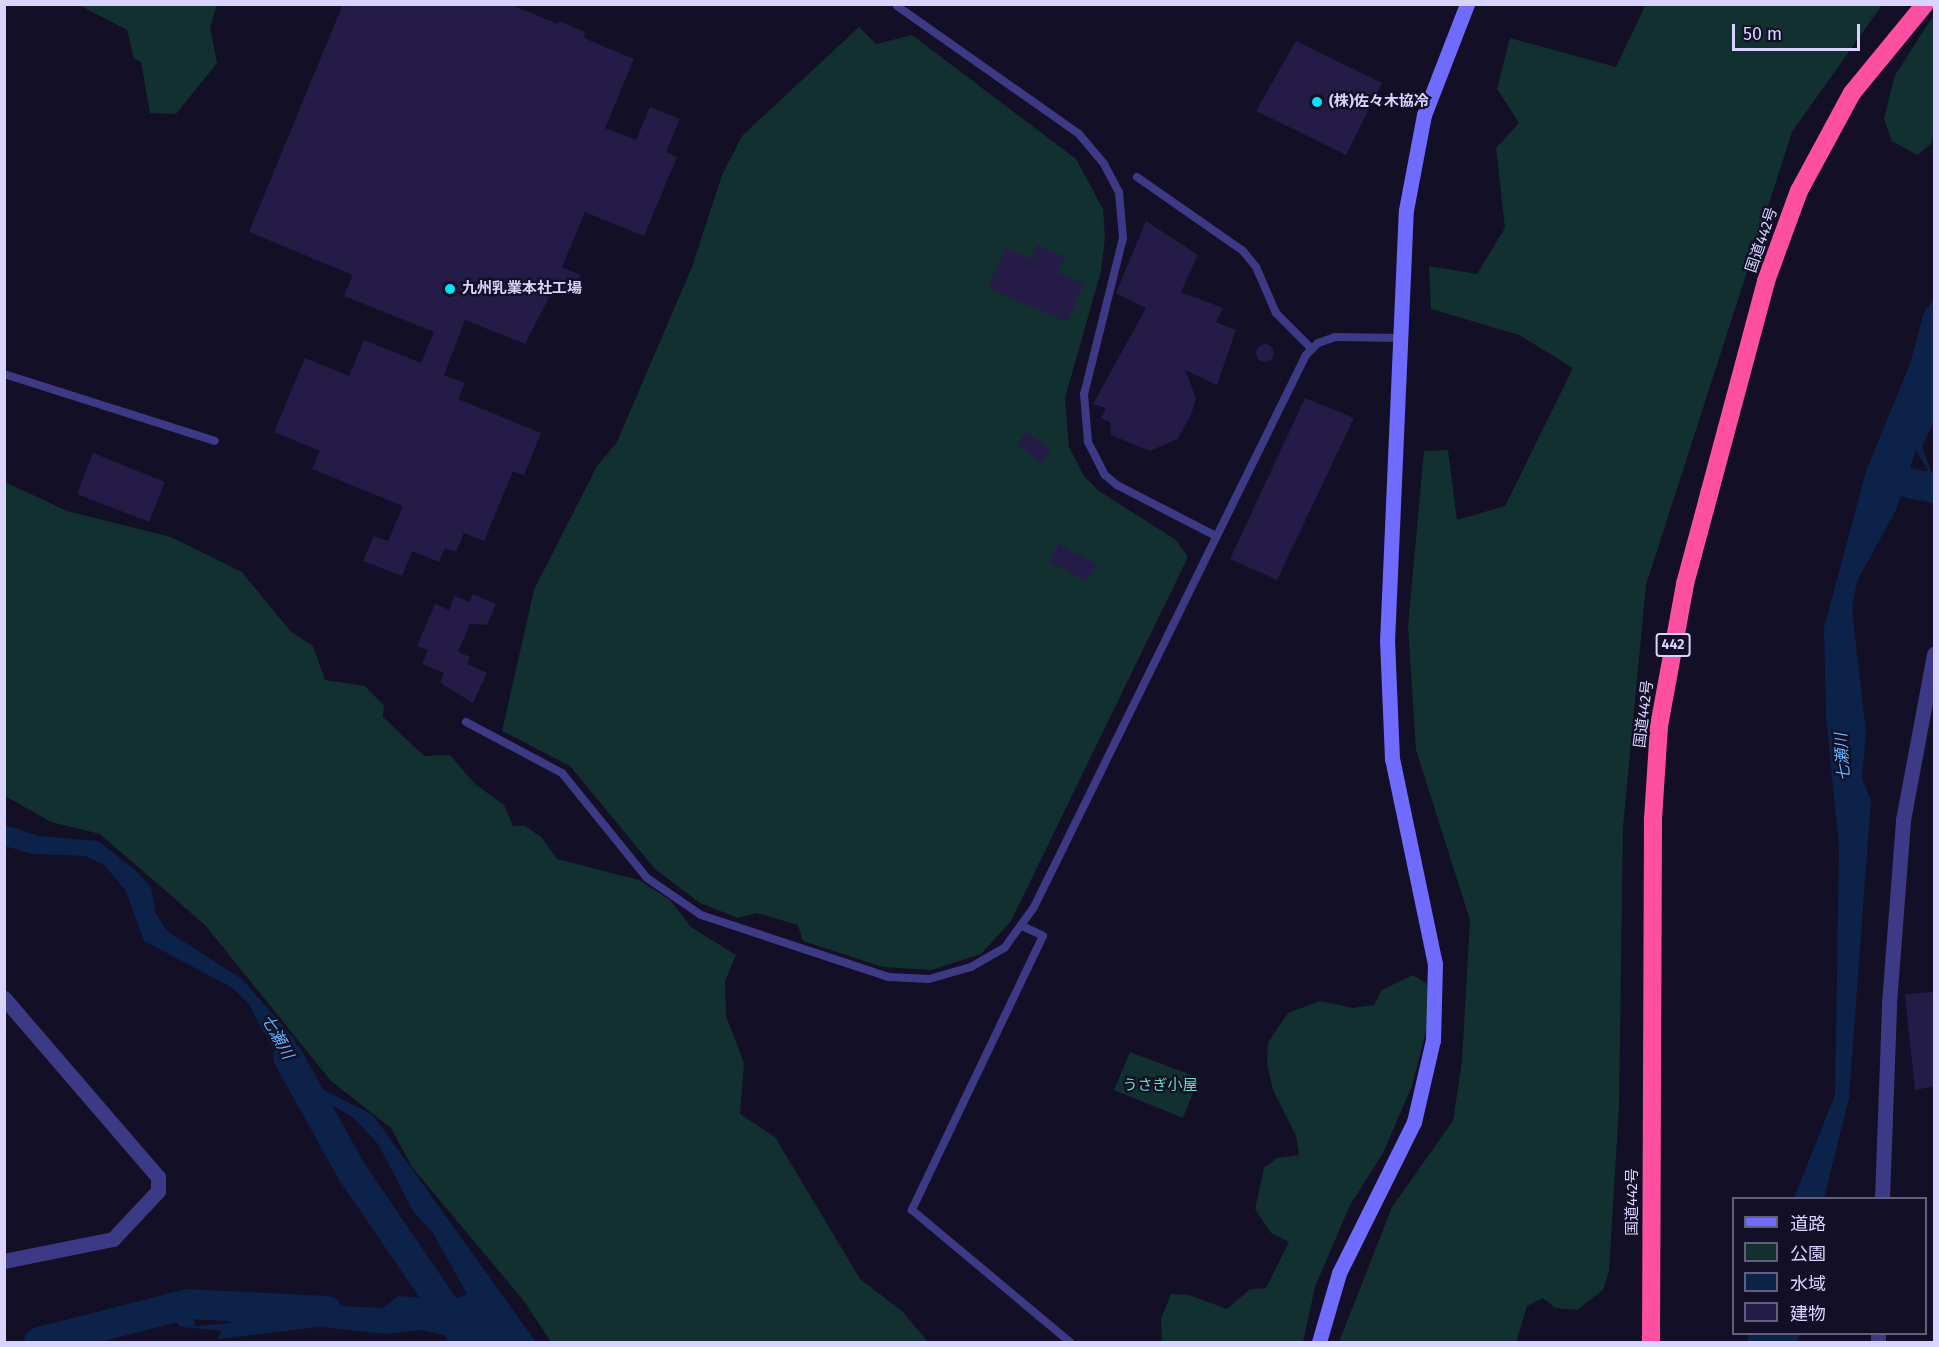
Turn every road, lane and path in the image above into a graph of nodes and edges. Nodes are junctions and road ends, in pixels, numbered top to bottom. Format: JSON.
{"nodes":[{"id":1,"x":1467,"y":4,"type":"edge"},
{"id":2,"x":1925,"y":4,"type":"edge"},
{"id":3,"x":897,"y":6,"type":"dead end"},
{"id":4,"x":1137,"y":177,"type":"dead end"},
{"id":5,"x":1401,"y":339,"type":"junction"},
{"id":6,"x":1312,"y":349,"type":"junction"},
{"id":7,"x":4,"y":374,"type":"edge"},
{"id":8,"x":215,"y":441,"type":"dead end"},
{"id":9,"x":1216,"y":536,"type":"junction"},
{"id":10,"x":1935,"y":654,"type":"edge"},
{"id":11,"x":466,"y":722,"type":"dead end"},
{"id":12,"x":1022,"y":926,"type":"junction"},
{"id":13,"x":4,"y":998,"type":"edge"},
{"id":14,"x":1882,"y":1197,"type":"edge"},
{"id":15,"x":4,"y":1261,"type":"edge"},
{"id":16,"x":1070,"y":1342,"type":"edge"},
{"id":17,"x":1319,"y":1342,"type":"edge"},
{"id":18,"x":1651,"y":1342,"type":"edge"}],
"edges":[{"from":1,"to":5,"type":"street"},
{"from":2,"to":18,"type":"highway","name":"国道442号","number":"442"},
{"from":3,"to":9,"type":"lane"},
{"from":4,"to":6,"type":"lane"},
{"from":5,"to":6,"type":"lane"},
{"from":5,"to":17,"type":"street"},
{"from":6,"to":9,"type":"lane"},
{"from":7,"to":8,"type":"lane"},
{"from":9,"to":12,"type":"lane"},
{"from":10,"to":14,"type":"street"},
{"from":11,"to":12,"type":"lane"},
{"from":12,"to":16,"type":"lane"},
{"from":13,"to":15,"type":"street"}]}
